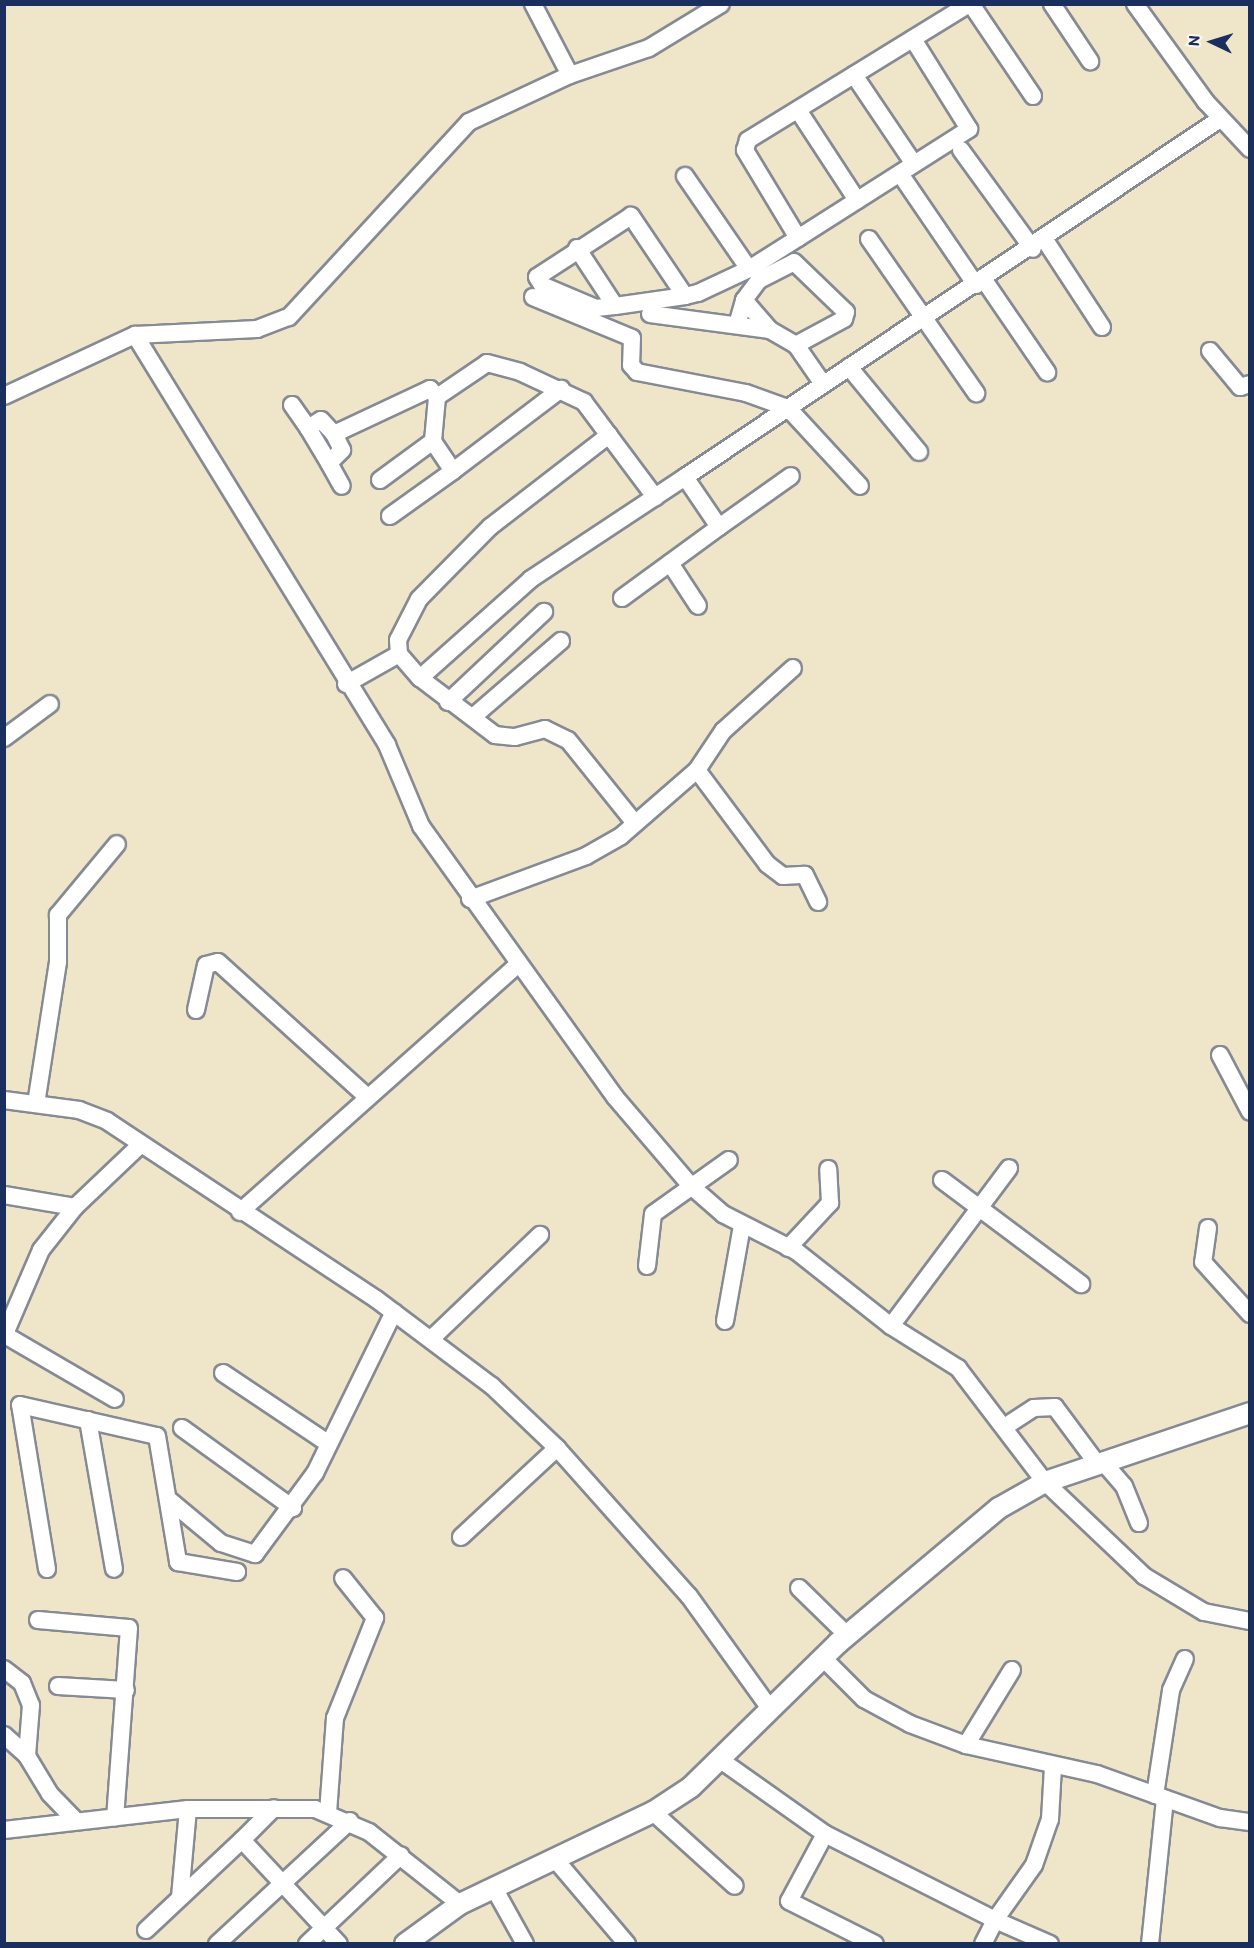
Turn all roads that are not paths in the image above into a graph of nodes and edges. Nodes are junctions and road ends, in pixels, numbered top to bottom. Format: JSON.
{"nodes":[{"id":1,"x":533,"y":4,"type":"edge"},
{"id":2,"x":721,"y":4,"type":"edge"},
{"id":3,"x":970,"y":4,"type":"edge"},
{"id":4,"x":1052,"y":4,"type":"edge"},
{"id":5,"x":1135,"y":4,"type":"edge"},
{"id":6,"x":913,"y":39,"type":"junction"},
{"id":7,"x":1089,"y":61,"type":"dead end"},
{"id":8,"x":570,"y":75,"type":"junction"},
{"id":9,"x":854,"y":75,"type":"junction"},
{"id":10,"x":1033,"y":96,"type":"dead end"},
{"id":11,"x":798,"y":110,"type":"junction"},
{"id":12,"x":1220,"y":119,"type":"junction"},
{"id":13,"x":961,"y":150,"type":"dead end"},
{"id":14,"x":1250,"y":150,"type":"edge"},
{"id":15,"x":914,"y":164,"type":"junction"},
{"id":16,"x":685,"y":176,"type":"dead end"},
{"id":17,"x":905,"y":182,"type":"dead end"},
{"id":18,"x":857,"y":200,"type":"junction"},
{"id":19,"x":798,"y":238,"type":"junction"},
{"id":20,"x":869,"y":239,"type":"dead end"},
{"id":21,"x":1039,"y":245,"type":"junction"},
{"id":22,"x":577,"y":248,"type":"junction"},
{"id":23,"x":749,"y":269,"type":"junction"},
{"id":24,"x":980,"y":282,"type":"junction"},
{"id":25,"x":685,"y":296,"type":"junction"},
{"id":26,"x":533,"y":297,"type":"dead end"},
{"id":27,"x":744,"y":300,"type":"junction"},
{"id":28,"x":615,"y":306,"type":"junction"},
{"id":29,"x":650,"y":314,"type":"dead end"},
{"id":30,"x":924,"y":319,"type":"junction"},
{"id":31,"x":737,"y":325,"type":"junction"},
{"id":32,"x":1102,"y":327,"type":"dead end"},
{"id":33,"x":770,"y":330,"type":"junction"},
{"id":34,"x":135,"y":335,"type":"junction"},
{"id":35,"x":796,"y":345,"type":"junction"},
{"id":36,"x":1210,"y":351,"type":"dead end"},
{"id":37,"x":849,"y":367,"type":"junction"},
{"id":38,"x":1047,"y":372,"type":"dead end"},
{"id":39,"x":823,"y":384,"type":"junction"},
{"id":40,"x":1250,"y":384,"type":"edge"},
{"id":41,"x":561,"y":389,"type":"junction"},
{"id":42,"x":976,"y":393,"type":"dead end"},
{"id":43,"x":4,"y":396,"type":"edge"},
{"id":44,"x":437,"y":397,"type":"junction"},
{"id":45,"x":292,"y":405,"type":"dead end"},
{"id":46,"x":788,"y":408,"type":"junction"},
{"id":47,"x":308,"y":428,"type":"junction"},
{"id":48,"x":334,"y":434,"type":"junction"},
{"id":49,"x":609,"y":435,"type":"junction"},
{"id":50,"x":433,"y":441,"type":"junction"},
{"id":51,"x":919,"y":453,"type":"dead end"},
{"id":52,"x":329,"y":463,"type":"junction"},
{"id":53,"x":453,"y":471,"type":"junction"},
{"id":54,"x":791,"y":476,"type":"dead end"},
{"id":55,"x":685,"y":477,"type":"junction"},
{"id":56,"x":380,"y":480,"type":"dead end"},
{"id":57,"x":342,"y":486,"type":"dead end"},
{"id":58,"x":860,"y":486,"type":"dead end"},
{"id":59,"x":655,"y":497,"type":"junction"},
{"id":60,"x":390,"y":516,"type":"dead end"},
{"id":61,"x":719,"y":527,"type":"junction"},
{"id":62,"x":670,"y":563,"type":"junction"},
{"id":63,"x":622,"y":598,"type":"dead end"},
{"id":64,"x":698,"y":606,"type":"dead end"},
{"id":65,"x":543,"y":612,"type":"dead end"},
{"id":66,"x":561,"y":641,"type":"dead end"},
{"id":67,"x":399,"y":654,"type":"junction"},
{"id":68,"x":793,"y":668,"type":"dead end"},
{"id":69,"x":420,"y":678,"type":"junction"},
{"id":70,"x":346,"y":684,"type":"junction"},
{"id":71,"x":448,"y":702,"type":"junction"},
{"id":72,"x":50,"y":704,"type":"dead end"},
{"id":73,"x":474,"y":717,"type":"junction"},
{"id":74,"x":4,"y":738,"type":"edge"},
{"id":75,"x":697,"y":770,"type":"junction"},
{"id":76,"x":634,"y":822,"type":"junction"},
{"id":77,"x":117,"y":844,"type":"dead end"},
{"id":78,"x":470,"y":899,"type":"junction"},
{"id":79,"x":818,"y":902,"type":"dead end"},
{"id":80,"x":517,"y":965,"type":"junction"},
{"id":81,"x":196,"y":1010,"type":"dead end"},
{"id":82,"x":1220,"y":1055,"type":"dead end"},
{"id":83,"x":365,"y":1095,"type":"junction"},
{"id":84,"x":4,"y":1100,"type":"edge"},
{"id":85,"x":36,"y":1104,"type":"junction"},
{"id":86,"x":1250,"y":1112,"type":"edge"},
{"id":87,"x":140,"y":1145,"type":"junction"},
{"id":88,"x":729,"y":1160,"type":"dead end"},
{"id":89,"x":1009,"y":1168,"type":"dead end"},
{"id":90,"x":828,"y":1170,"type":"dead end"},
{"id":91,"x":942,"y":1179,"type":"dead end"},
{"id":92,"x":691,"y":1186,"type":"junction"},
{"id":93,"x":4,"y":1195,"type":"edge"},
{"id":94,"x":75,"y":1207,"type":"junction"},
{"id":95,"x":980,"y":1207,"type":"junction"},
{"id":96,"x":240,"y":1212,"type":"junction"},
{"id":97,"x":742,"y":1226,"type":"junction"},
{"id":98,"x":1208,"y":1228,"type":"dead end"},
{"id":99,"x":540,"y":1235,"type":"dead end"},
{"id":100,"x":788,"y":1248,"type":"junction"},
{"id":101,"x":646,"y":1266,"type":"dead end"},
{"id":102,"x":1081,"y":1284,"type":"dead end"},
{"id":103,"x":394,"y":1312,"type":"junction"},
{"id":104,"x":1250,"y":1314,"type":"edge"},
{"id":105,"x":725,"y":1321,"type":"dead end"},
{"id":106,"x":891,"y":1326,"type":"junction"},
{"id":107,"x":5,"y":1335,"type":"edge"},
{"id":108,"x":431,"y":1339,"type":"junction"},
{"id":109,"x":223,"y":1373,"type":"dead end"},
{"id":110,"x":115,"y":1400,"type":"dead end"},
{"id":111,"x":1250,"y":1413,"type":"edge"},
{"id":112,"x":88,"y":1420,"type":"junction"},
{"id":113,"x":1006,"y":1426,"type":"junction"},
{"id":114,"x":182,"y":1428,"type":"dead end"},
{"id":115,"x":326,"y":1442,"type":"junction"},
{"id":116,"x":557,"y":1448,"type":"junction"},
{"id":117,"x":1101,"y":1464,"type":"junction"},
{"id":118,"x":1045,"y":1482,"type":"junction"},
{"id":119,"x":168,"y":1499,"type":"junction"},
{"id":120,"x":293,"y":1508,"type":"junction"},
{"id":121,"x":1139,"y":1523,"type":"dead end"},
{"id":122,"x":461,"y":1537,"type":"dead end"},
{"id":123,"x":47,"y":1569,"type":"dead end"},
{"id":124,"x":114,"y":1569,"type":"dead end"},
{"id":125,"x":237,"y":1572,"type":"dead end"},
{"id":126,"x":343,"y":1578,"type":"dead end"},
{"id":127,"x":799,"y":1588,"type":"dead end"},
{"id":128,"x":38,"y":1620,"type":"dead end"},
{"id":129,"x":1250,"y":1621,"type":"edge"},
{"id":130,"x":847,"y":1635,"type":"junction"},
{"id":131,"x":823,"y":1658,"type":"junction"},
{"id":132,"x":1185,"y":1659,"type":"dead end"},
{"id":133,"x":4,"y":1669,"type":"edge"},
{"id":134,"x":1012,"y":1670,"type":"dead end"},
{"id":135,"x":58,"y":1686,"type":"dead end"},
{"id":136,"x":126,"y":1690,"type":"junction"},
{"id":137,"x":771,"y":1710,"type":"junction"},
{"id":138,"x":4,"y":1735,"type":"edge"},
{"id":139,"x":966,"y":1745,"type":"junction"},
{"id":140,"x":27,"y":1756,"type":"junction"},
{"id":141,"x":722,"y":1761,"type":"junction"},
{"id":142,"x":1053,"y":1767,"type":"junction"},
{"id":143,"x":1160,"y":1797,"type":"junction"},
{"id":144,"x":274,"y":1808,"type":"junction"},
{"id":145,"x":188,"y":1809,"type":"junction"},
{"id":146,"x":653,"y":1812,"type":"junction"},
{"id":147,"x":328,"y":1813,"type":"junction"},
{"id":148,"x":115,"y":1816,"type":"junction"},
{"id":149,"x":74,"y":1819,"type":"junction"},
{"id":150,"x":350,"y":1821,"type":"junction"},
{"id":151,"x":1250,"y":1822,"type":"edge"},
{"id":152,"x":4,"y":1830,"type":"edge"},
{"id":153,"x":825,"y":1834,"type":"junction"},
{"id":154,"x":242,"y":1840,"type":"junction"},
{"id":155,"x":401,"y":1856,"type":"junction"},
{"id":156,"x":554,"y":1858,"type":"junction"},
{"id":157,"x":282,"y":1884,"type":"junction"},
{"id":158,"x":735,"y":1886,"type":"dead end"},
{"id":159,"x":494,"y":1888,"type":"junction"},
{"id":160,"x":180,"y":1897,"type":"junction"},
{"id":161,"x":460,"y":1904,"type":"junction"},
{"id":162,"x":995,"y":1920,"type":"junction"},
{"id":163,"x":323,"y":1929,"type":"junction"},
{"id":164,"x":146,"y":1930,"type":"dead end"},
{"id":165,"x":218,"y":1944,"type":"edge"},
{"id":166,"x":307,"y":1944,"type":"edge"},
{"id":167,"x":339,"y":1944,"type":"edge"},
{"id":168,"x":405,"y":1944,"type":"edge"},
{"id":169,"x":525,"y":1944,"type":"edge"},
{"id":170,"x":627,"y":1944,"type":"edge"},
{"id":171,"x":875,"y":1944,"type":"edge"},
{"id":172,"x":983,"y":1944,"type":"edge"},
{"id":173,"x":1050,"y":1944,"type":"edge"},
{"id":174,"x":1150,"y":1944,"type":"edge"}],
"edges":[{"from":1,"to":8,"type":"street"},
{"from":2,"to":8,"type":"street"},
{"from":3,"to":6,"type":"street"},
{"from":3,"to":10,"type":"street"},
{"from":4,"to":7,"type":"street"},
{"from":5,"to":12,"type":"street"},
{"from":6,"to":9,"type":"street"},
{"from":6,"to":15,"type":"street"},
{"from":8,"to":34,"type":"street"},
{"from":9,"to":11,"type":"street"},
{"from":9,"to":15,"type":"street"},
{"from":11,"to":18,"type":"street"},
{"from":11,"to":19,"type":"street"},
{"from":12,"to":14,"type":"street"},
{"from":12,"to":21,"type":"street"},
{"from":13,"to":21,"type":"street"},
{"from":15,"to":18,"type":"street"},
{"from":16,"to":23,"type":"street"},
{"from":17,"to":24,"type":"street"},
{"from":18,"to":19,"type":"street"},
{"from":19,"to":23,"type":"street"},
{"from":20,"to":30,"type":"street"},
{"from":21,"to":24,"type":"street"},
{"from":21,"to":32,"type":"street"},
{"from":22,"to":25,"type":"street"},
{"from":22,"to":28,"type":"street"},
{"from":22,"to":28,"type":"street"},
{"from":23,"to":25,"type":"street"},
{"from":24,"to":30,"type":"street"},
{"from":24,"to":38,"type":"street"},
{"from":25,"to":28,"type":"street"},
{"from":26,"to":46,"type":"street"},
{"from":27,"to":31,"type":"street"},
{"from":27,"to":33,"type":"street"},
{"from":27,"to":35,"type":"street"},
{"from":29,"to":31,"type":"street"},
{"from":30,"to":37,"type":"street"},
{"from":30,"to":42,"type":"street"},
{"from":31,"to":33,"type":"street"},
{"from":33,"to":35,"type":"street"},
{"from":34,"to":43,"type":"street"},
{"from":34,"to":70,"type":"street"},
{"from":35,"to":39,"type":"street"},
{"from":36,"to":40,"type":"street"},
{"from":37,"to":39,"type":"street"},
{"from":37,"to":51,"type":"street"},
{"from":39,"to":46,"type":"street"},
{"from":41,"to":44,"type":"street"},
{"from":41,"to":49,"type":"street"},
{"from":41,"to":53,"type":"street"},
{"from":44,"to":48,"type":"street"},
{"from":44,"to":50,"type":"street"},
{"from":45,"to":47,"type":"street"},
{"from":46,"to":55,"type":"street"},
{"from":46,"to":58,"type":"street"},
{"from":47,"to":48,"type":"street"},
{"from":47,"to":52,"type":"street"},
{"from":48,"to":52,"type":"street"},
{"from":49,"to":59,"type":"street"},
{"from":49,"to":67,"type":"street"},
{"from":50,"to":53,"type":"street"},
{"from":50,"to":56,"type":"street"},
{"from":52,"to":57,"type":"street"},
{"from":53,"to":60,"type":"street"},
{"from":54,"to":61,"type":"street"},
{"from":55,"to":59,"type":"street"},
{"from":55,"to":61,"type":"street"},
{"from":59,"to":69,"type":"street"},
{"from":61,"to":62,"type":"street"},
{"from":62,"to":63,"type":"street"},
{"from":62,"to":64,"type":"street"},
{"from":65,"to":71,"type":"street"},
{"from":66,"to":73,"type":"street"},
{"from":67,"to":69,"type":"street"},
{"from":67,"to":70,"type":"street"},
{"from":68,"to":75,"type":"street"},
{"from":69,"to":71,"type":"street"},
{"from":70,"to":78,"type":"street"},
{"from":71,"to":73,"type":"street"},
{"from":72,"to":74,"type":"street"},
{"from":73,"to":76,"type":"street"},
{"from":75,"to":76,"type":"street"},
{"from":75,"to":79,"type":"street"},
{"from":76,"to":78,"type":"street"},
{"from":77,"to":85,"type":"street"},
{"from":78,"to":80,"type":"street"},
{"from":80,"to":83,"type":"street"},
{"from":80,"to":92,"type":"street"},
{"from":81,"to":83,"type":"street"},
{"from":82,"to":86,"type":"street"},
{"from":83,"to":96,"type":"street"},
{"from":84,"to":85,"type":"street"},
{"from":85,"to":87,"type":"street"},
{"from":87,"to":94,"type":"street"},
{"from":87,"to":96,"type":"street"},
{"from":88,"to":92,"type":"street"},
{"from":89,"to":95,"type":"street"},
{"from":90,"to":100,"type":"street"},
{"from":91,"to":95,"type":"street"},
{"from":92,"to":97,"type":"street"},
{"from":92,"to":101,"type":"street"},
{"from":93,"to":94,"type":"street"},
{"from":94,"to":107,"type":"street"},
{"from":95,"to":102,"type":"street"},
{"from":95,"to":106,"type":"street"},
{"from":96,"to":103,"type":"street"},
{"from":97,"to":100,"type":"street"},
{"from":97,"to":105,"type":"street"},
{"from":98,"to":104,"type":"street"},
{"from":99,"to":108,"type":"street"},
{"from":100,"to":106,"type":"street"},
{"from":103,"to":108,"type":"street"},
{"from":103,"to":115,"type":"street"},
{"from":106,"to":113,"type":"street"},
{"from":107,"to":110,"type":"street"},
{"from":108,"to":116,"type":"street"},
{"from":109,"to":115,"type":"street"},
{"from":111,"to":117,"type":"street"},
{"from":112,"to":119,"type":"street"},
{"from":112,"to":123,"type":"street"},
{"from":112,"to":124,"type":"street"},
{"from":113,"to":117,"type":"street"},
{"from":113,"to":118,"type":"street"},
{"from":114,"to":120,"type":"street"},
{"from":115,"to":120,"type":"street"},
{"from":116,"to":122,"type":"street"},
{"from":116,"to":137,"type":"street"},
{"from":117,"to":118,"type":"street"},
{"from":117,"to":121,"type":"street"},
{"from":118,"to":129,"type":"street"},
{"from":118,"to":130,"type":"street"},
{"from":119,"to":120,"type":"street"},
{"from":119,"to":125,"type":"street"},
{"from":126,"to":147,"type":"street"},
{"from":127,"to":130,"type":"street"},
{"from":128,"to":136,"type":"street"},
{"from":130,"to":131,"type":"street"},
{"from":131,"to":137,"type":"street"},
{"from":131,"to":139,"type":"street"},
{"from":132,"to":143,"type":"street"},
{"from":133,"to":140,"type":"street"},
{"from":134,"to":139,"type":"street"},
{"from":135,"to":136,"type":"street"},
{"from":136,"to":148,"type":"street"},
{"from":137,"to":141,"type":"street"},
{"from":138,"to":140,"type":"street"},
{"from":139,"to":142,"type":"street"},
{"from":140,"to":149,"type":"street"},
{"from":141,"to":146,"type":"street"},
{"from":141,"to":153,"type":"street"},
{"from":142,"to":143,"type":"street"},
{"from":142,"to":162,"type":"street"},
{"from":143,"to":151,"type":"street"},
{"from":143,"to":174,"type":"street"},
{"from":144,"to":145,"type":"street"},
{"from":144,"to":147,"type":"street"},
{"from":144,"to":154,"type":"street"},
{"from":145,"to":148,"type":"street"},
{"from":145,"to":160,"type":"street"},
{"from":146,"to":156,"type":"street"},
{"from":146,"to":158,"type":"street"},
{"from":147,"to":150,"type":"street"},
{"from":148,"to":149,"type":"street"},
{"from":149,"to":152,"type":"street"},
{"from":150,"to":155,"type":"street"},
{"from":150,"to":157,"type":"street"},
{"from":153,"to":162,"type":"street"},
{"from":153,"to":171,"type":"street"},
{"from":154,"to":157,"type":"street"},
{"from":154,"to":160,"type":"street"},
{"from":155,"to":161,"type":"street"},
{"from":155,"to":163,"type":"street"},
{"from":156,"to":159,"type":"street"},
{"from":156,"to":170,"type":"street"},
{"from":157,"to":163,"type":"street"},
{"from":157,"to":165,"type":"street"},
{"from":159,"to":161,"type":"street"},
{"from":159,"to":169,"type":"street"},
{"from":160,"to":164,"type":"street"},
{"from":161,"to":168,"type":"street"},
{"from":162,"to":172,"type":"street"},
{"from":162,"to":173,"type":"street"},
{"from":163,"to":166,"type":"street"},
{"from":163,"to":167,"type":"street"}]}
